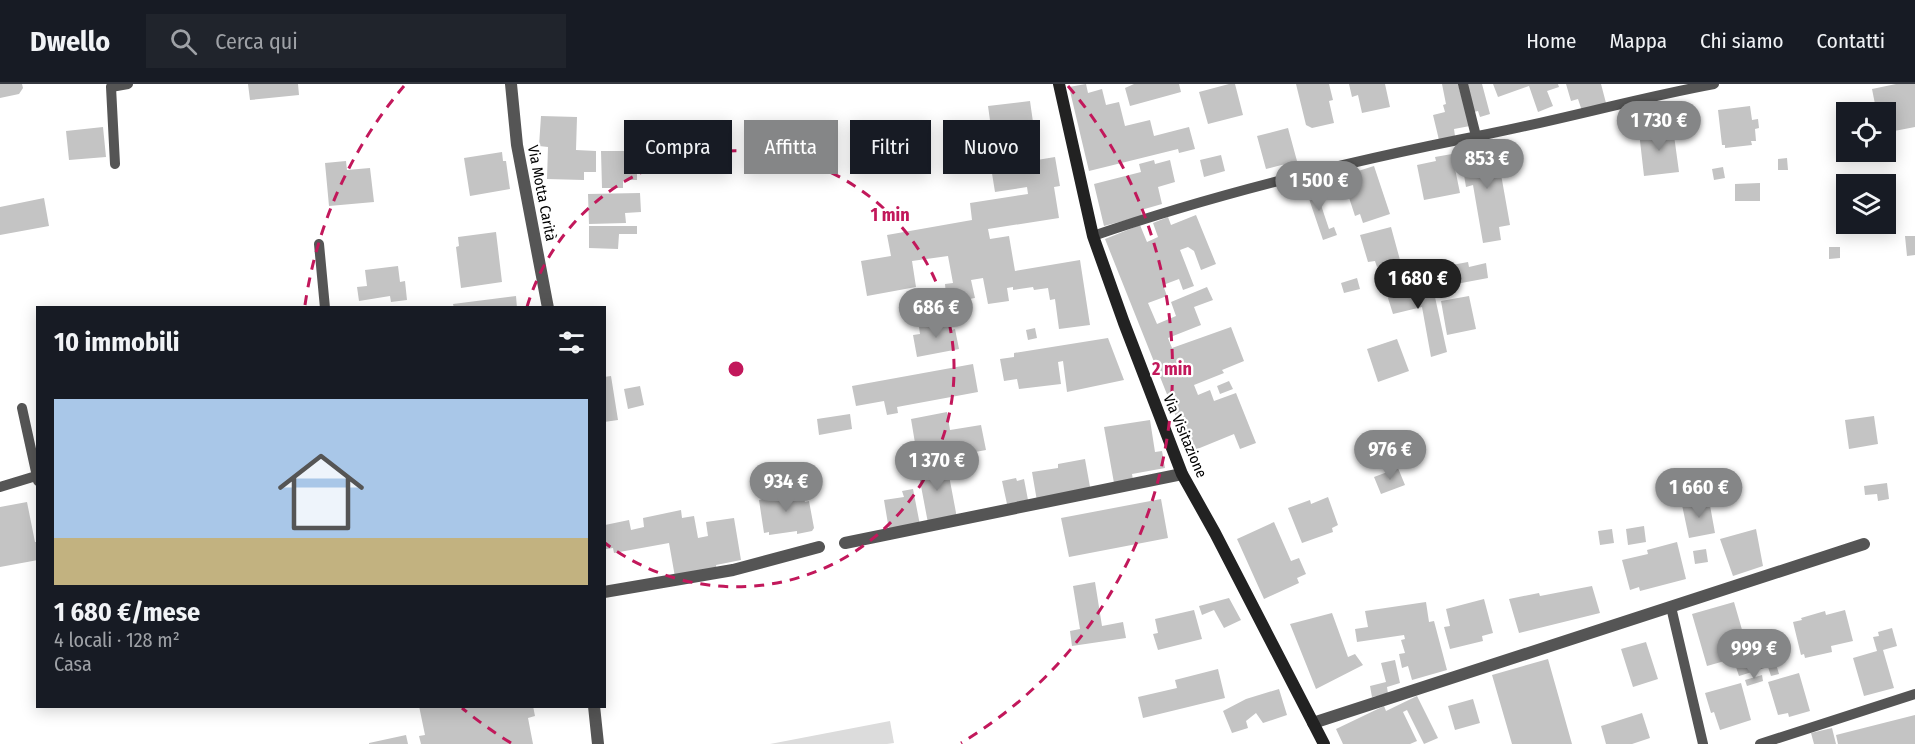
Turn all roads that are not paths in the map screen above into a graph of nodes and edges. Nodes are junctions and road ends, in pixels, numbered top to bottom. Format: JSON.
{"nodes":[{"id":1,"x":128,"y":84,"type":"edge"},
{"id":2,"x":511,"y":84,"type":"edge"},
{"id":3,"x":1059,"y":84,"type":"edge"},
{"id":4,"x":1463,"y":84,"type":"edge"},
{"id":5,"x":1714,"y":84,"type":"edge"},
{"id":6,"x":1476,"y":135,"type":"junction"},
{"id":7,"x":115,"y":164,"type":"dead end"},
{"id":8,"x":1093,"y":236,"type":"junction"},
{"id":9,"x":319,"y":244,"type":"dead end"},
{"id":10,"x":325,"y":306,"type":"edge"},
{"id":11,"x":548,"y":306,"type":"edge"},
{"id":12,"x":22,"y":408,"type":"dead end"},
{"id":13,"x":36,"y":474,"type":"edge"},
{"id":14,"x":1182,"y":474,"type":"junction"},
{"id":15,"x":36,"y":479,"type":"edge"},
{"id":16,"x":0,"y":488,"type":"edge"},
{"id":17,"x":845,"y":543,"type":"dead end"},
{"id":18,"x":1863,"y":544,"type":"dead end"},
{"id":19,"x":819,"y":547,"type":"dead end"},
{"id":20,"x":606,"y":592,"type":"edge"},
{"id":21,"x":1671,"y":607,"type":"junction"},
{"id":22,"x":1915,"y":694,"type":"edge"},
{"id":23,"x":594,"y":708,"type":"edge"},
{"id":24,"x":1313,"y":723,"type":"junction"},
{"id":25,"x":598,"y":744,"type":"edge"},
{"id":26,"x":1324,"y":744,"type":"edge"},
{"id":27,"x":1703,"y":744,"type":"edge"},
{"id":28,"x":1760,"y":744,"type":"edge"}],
"edges":[{"from":1,"to":7,"type":"lane"},
{"from":2,"to":11,"type":"street","name":"Via Motta Carità"},
{"from":3,"to":8,"type":"street","name":"Via Visitazione"},
{"from":4,"to":6,"type":"lane"},
{"from":5,"to":6,"type":"lane"},
{"from":6,"to":8,"type":"lane"},
{"from":8,"to":14,"type":"street","name":"Via Visitazione"},
{"from":9,"to":10,"type":"lane"},
{"from":12,"to":13,"type":"lane"},
{"from":14,"to":17,"type":"street"},
{"from":14,"to":24,"type":"street","name":"Via Visitazione"},
{"from":15,"to":16,"type":"lane"},
{"from":18,"to":21,"type":"street"},
{"from":19,"to":20,"type":"street"},
{"from":21,"to":24,"type":"street"},
{"from":21,"to":27,"type":"lane"},
{"from":22,"to":28,"type":"lane"},
{"from":23,"to":25,"type":"street"},
{"from":24,"to":26,"type":"street","name":"Via Visitazione"}]}
